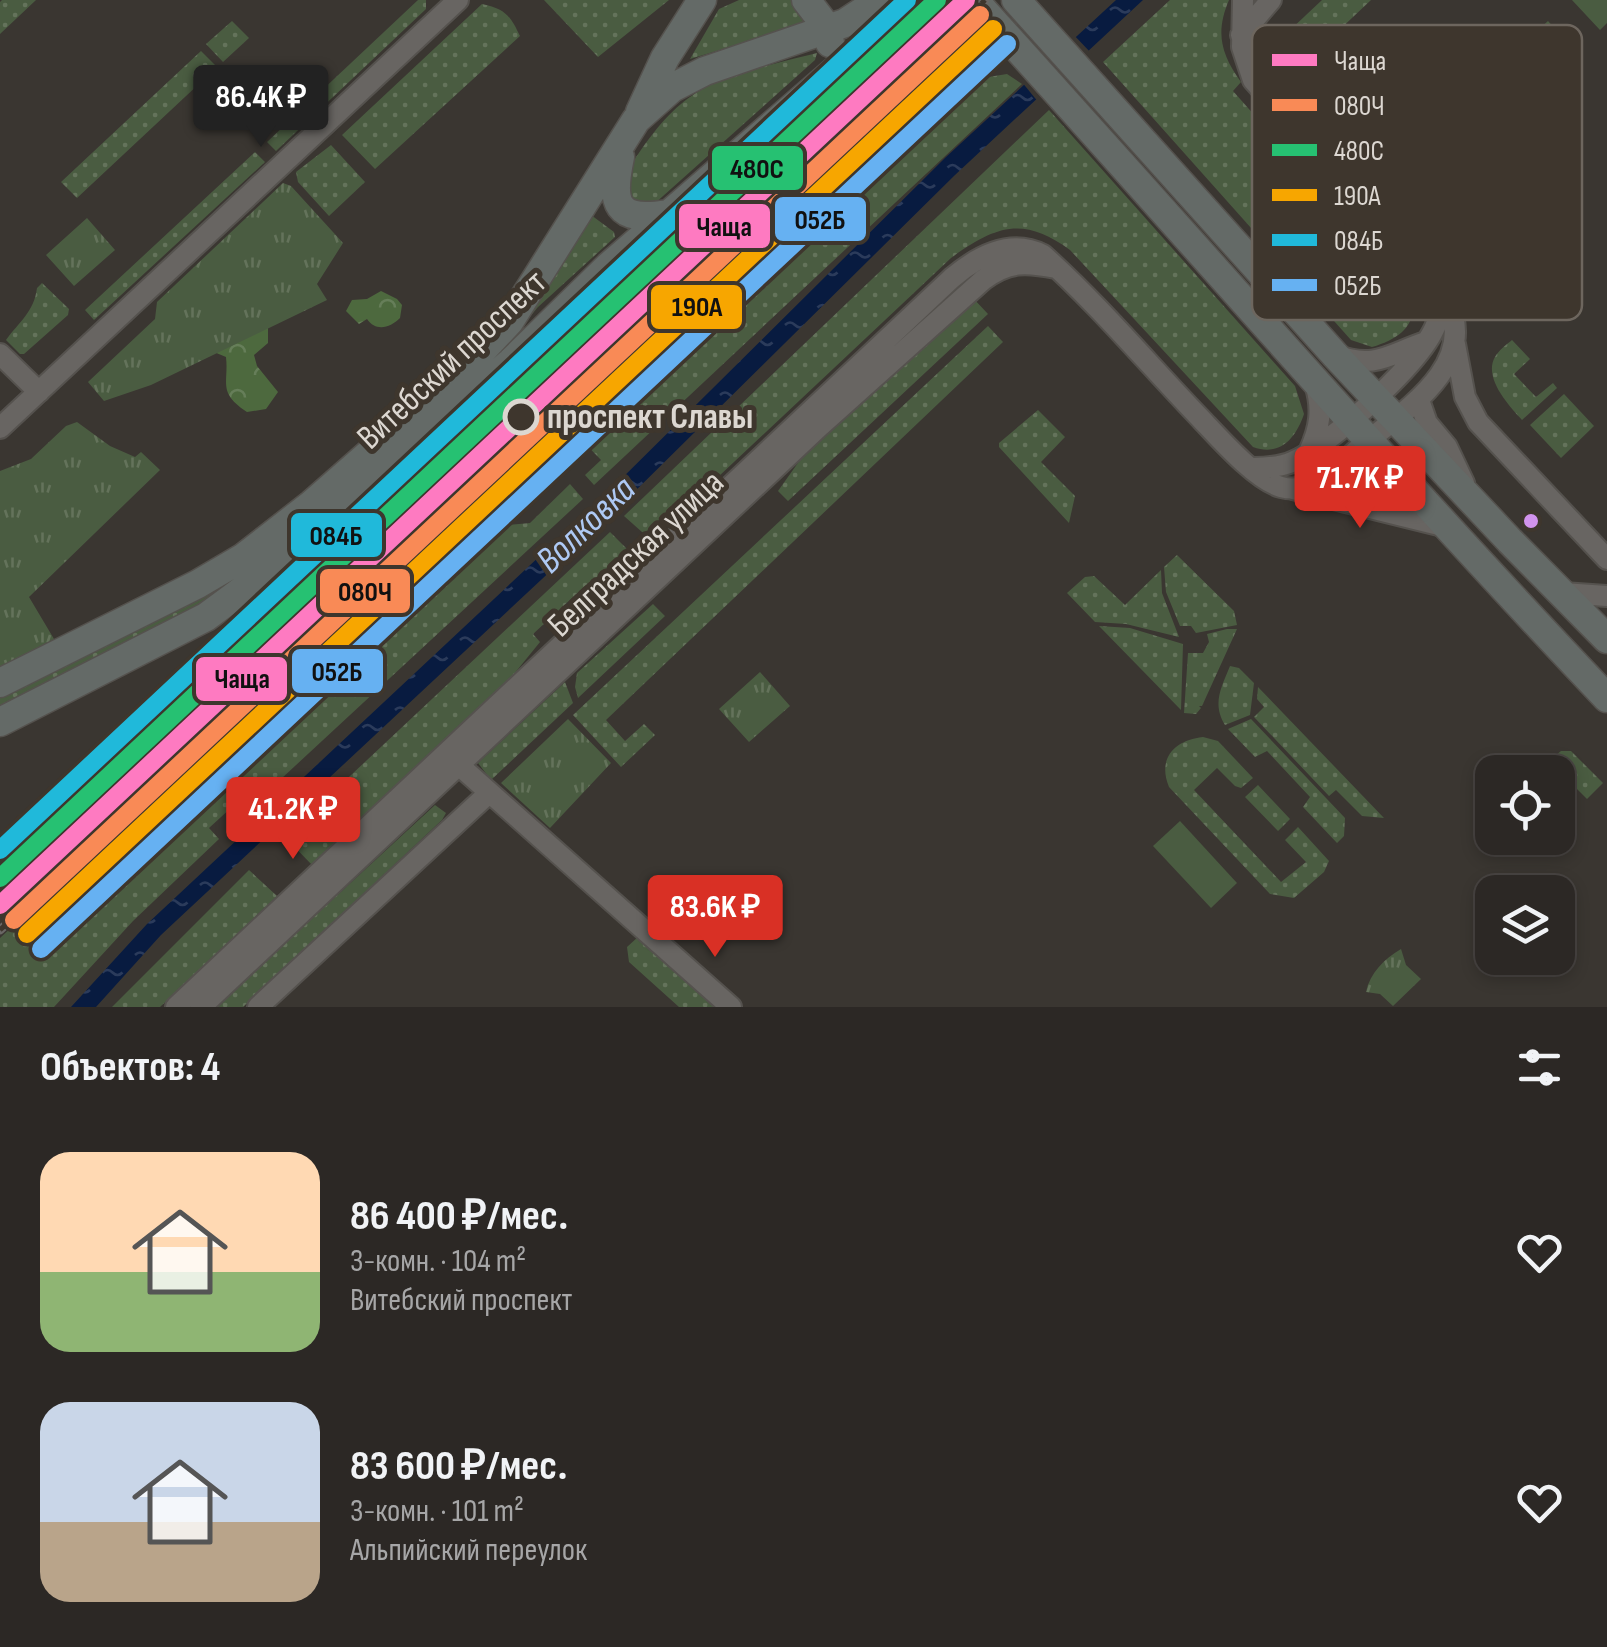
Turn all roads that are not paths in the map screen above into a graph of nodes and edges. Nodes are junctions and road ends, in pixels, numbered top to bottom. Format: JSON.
{"nodes":[{"id":1,"x":458,"y":0,"type":"edge"},
{"id":2,"x":702,"y":0,"type":"edge"},
{"id":3,"x":806,"y":0,"type":"edge"},
{"id":4,"x":974,"y":0,"type":"edge"},
{"id":5,"x":1016,"y":0,"type":"edge"},
{"id":6,"x":1243,"y":0,"type":"edge"},
{"id":7,"x":1271,"y":0,"type":"edge"},
{"id":8,"x":898,"y":6,"type":"edge"},
{"id":9,"x":828,"y":30,"type":"junction"},
{"id":10,"x":1242,"y":35,"type":"junction"},
{"id":11,"x":1252,"y":76,"type":"edge"},
{"id":12,"x":630,"y":130,"type":"junction"},
{"id":13,"x":748,"y":145,"type":"junction"},
{"id":14,"x":668,"y":214,"type":"junction"},
{"id":15,"x":1252,"y":262,"type":"edge"},
{"id":16,"x":1252,"y":308,"type":"edge"},
{"id":17,"x":1263,"y":320,"type":"edge"},
{"id":18,"x":1304,"y":320,"type":"edge"},
{"id":19,"x":1436,"y":320,"type":"edge"},
{"id":20,"x":1455,"y":320,"type":"edge"},
{"id":21,"x":1455,"y":344,"type":"junction"},
{"id":22,"x":1425,"y":347,"type":"junction"},
{"id":23,"x":0,"y":354,"type":"edge"},
{"id":24,"x":1336,"y":356,"type":"junction"},
{"id":25,"x":1444,"y":370,"type":"junction"},
{"id":26,"x":1312,"y":375,"type":"junction"},
{"id":27,"x":39,"y":392,"type":"junction"},
{"id":28,"x":1375,"y":397,"type":"junction"},
{"id":29,"x":1419,"y":400,"type":"junction"},
{"id":30,"x":1396,"y":420,"type":"junction"},
{"id":31,"x":0,"y":428,"type":"edge"},
{"id":32,"x":1361,"y":429,"type":"junction"},
{"id":33,"x":1308,"y":454,"type":"junction"},
{"id":34,"x":1253,"y":468,"type":"junction"},
{"id":35,"x":1291,"y":489,"type":"junction"},
{"id":36,"x":1474,"y":503,"type":"junction"},
{"id":37,"x":1444,"y":526,"type":"junction"},
{"id":38,"x":1607,"y":559,"type":"edge"},
{"id":39,"x":1563,"y":593,"type":"junction"},
{"id":40,"x":1607,"y":596,"type":"edge"},
{"id":41,"x":1607,"y":639,"type":"edge"},
{"id":42,"x":0,"y":683,"type":"edge"},
{"id":43,"x":1607,"y":698,"type":"edge"},
{"id":44,"x":0,"y":722,"type":"edge"},
{"id":45,"x":452,"y":759,"type":"junction"},
{"id":46,"x":489,"y":793,"type":"junction"},
{"id":47,"x":176,"y":1007,"type":"edge"},
{"id":48,"x":201,"y":1007,"type":"edge"},
{"id":49,"x":258,"y":1007,"type":"edge"},
{"id":50,"x":730,"y":1007,"type":"edge"}],
"edges":[{"from":1,"to":27,"type":"street"},
{"from":2,"to":12,"type":"main road"},
{"from":3,"to":9,"type":"main road"},
{"from":4,"to":16,"type":"main road"},
{"from":5,"to":15,"type":"main road"},
{"from":6,"to":10,"type":"street"},
{"from":7,"to":10,"type":"street"},
{"from":8,"to":9,"type":"main road","name":"Витебский проспект"},
{"from":8,"to":13,"type":"main road","name":"Витебский проспект"},
{"from":9,"to":12,"type":"main road","name":"Витебский проспект"},
{"from":9,"to":13,"type":"main road"},
{"from":10,"to":11,"type":"street"},
{"from":12,"to":14,"type":"main road"},
{"from":12,"to":42,"type":"main road","name":"Витебский проспект"},
{"from":13,"to":14,"type":"main road","name":"Витебский проспект"},
{"from":14,"to":44,"type":"main road","name":"Витебский проспект"},
{"from":17,"to":26,"type":"main road"},
{"from":18,"to":24,"type":"main road"},
{"from":19,"to":22,"type":"street"},
{"from":20,"to":21,"type":"street"},
{"from":21,"to":25,"type":"street"},
{"from":21,"to":38,"type":"street"},
{"from":22,"to":24,"type":"street"},
{"from":22,"to":25,"type":"street"},
{"from":22,"to":28,"type":"street"},
{"from":23,"to":27,"type":"street"},
{"from":24,"to":28,"type":"main road"},
{"from":25,"to":29,"type":"street"},
{"from":26,"to":32,"type":"main road"},
{"from":26,"to":33,"type":"street"},
{"from":27,"to":31,"type":"street"},
{"from":28,"to":30,"type":"main road"},
{"from":28,"to":32,"type":"street"},
{"from":29,"to":30,"type":"street"},
{"from":29,"to":36,"type":"street"},
{"from":30,"to":32,"type":"street"},
{"from":30,"to":36,"type":"main road"},
{"from":32,"to":33,"type":"street"},
{"from":32,"to":35,"type":"street"},
{"from":32,"to":37,"type":"main road"},
{"from":33,"to":34,"type":"street"},
{"from":34,"to":35,"type":"street"},
{"from":34,"to":45,"type":"street","name":"Белградская улица"},
{"from":35,"to":37,"type":"street"},
{"from":36,"to":39,"type":"main road"},
{"from":37,"to":43,"type":"main road"},
{"from":39,"to":40,"type":"street"},
{"from":39,"to":41,"type":"main road"},
{"from":45,"to":46,"type":"street"},
{"from":45,"to":47,"type":"street","name":"Белградская улица"},
{"from":45,"to":48,"type":"street","name":"Белградская улица"},
{"from":46,"to":49,"type":"street"},
{"from":46,"to":50,"type":"street"}]}
